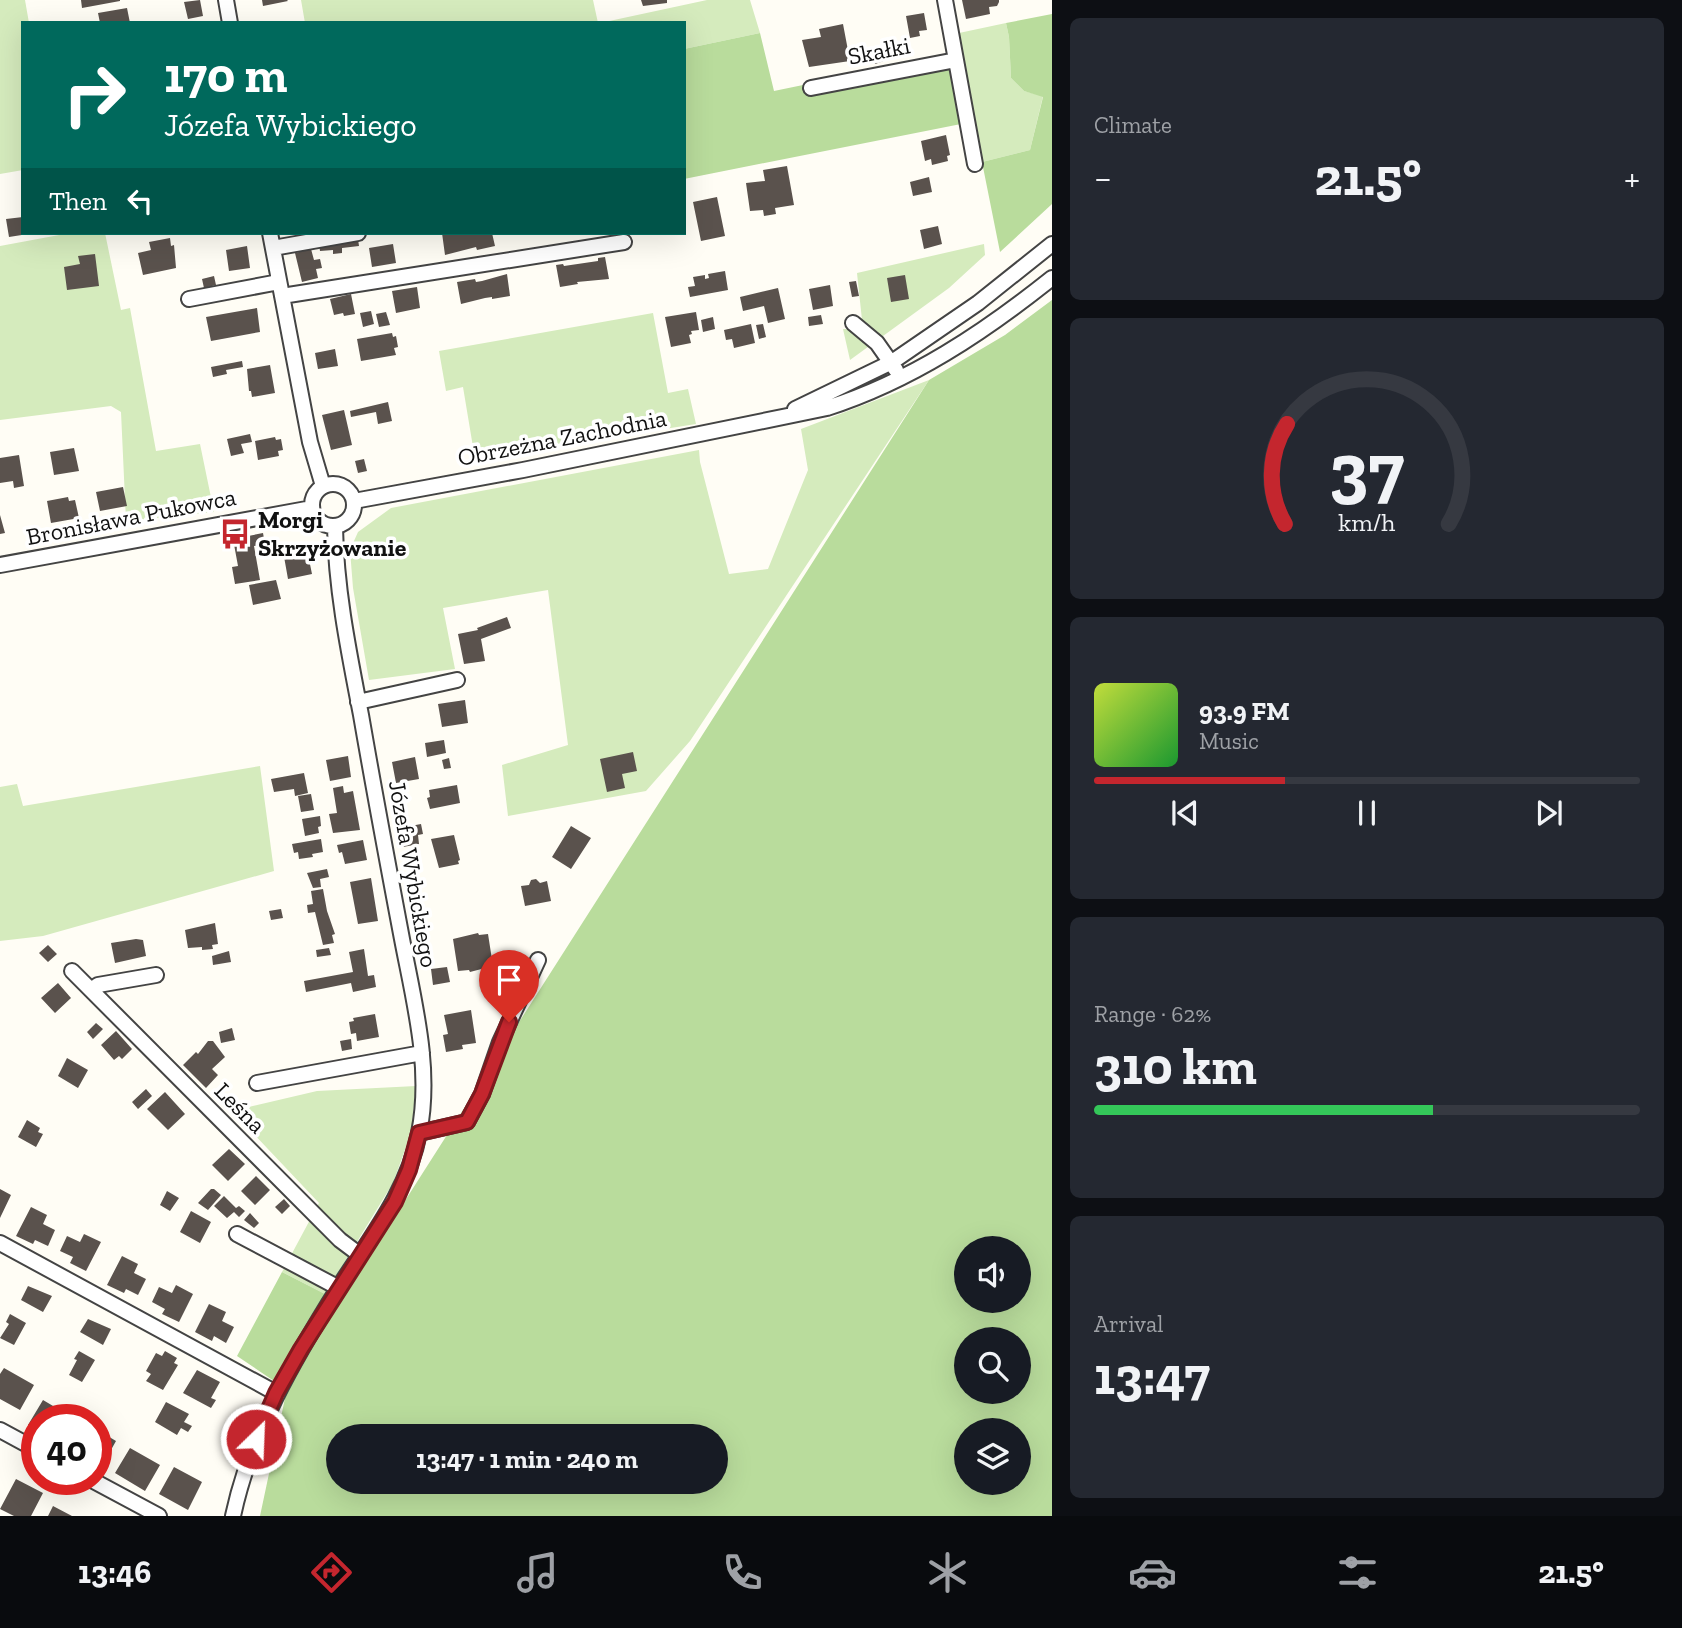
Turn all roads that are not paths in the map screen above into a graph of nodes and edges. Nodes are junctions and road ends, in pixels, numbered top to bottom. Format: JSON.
{"nodes":[{"id":1,"x":226,"y":0,"type":"edge"},
{"id":2,"x":945,"y":0,"type":"edge"},
{"id":3,"x":230,"y":21,"type":"edge"},
{"id":4,"x":956,"y":60,"type":"junction"},
{"id":5,"x":811,"y":88,"type":"dead end"},
{"id":6,"x":975,"y":164,"type":"dead end"},
{"id":7,"x":270,"y":235,"type":"edge"},
{"id":8,"x":347,"y":235,"type":"edge"},
{"id":9,"x":624,"y":242,"type":"dead end"},
{"id":10,"x":1052,"y":244,"type":"edge"},
{"id":11,"x":273,"y":248,"type":"junction"},
{"id":12,"x":1052,"y":278,"type":"edge"},
{"id":13,"x":280,"y":289,"type":"junction"},
{"id":14,"x":189,"y":299,"type":"dead end"},
{"id":15,"x":853,"y":323,"type":"dead end"},
{"id":16,"x":892,"y":362,"type":"junction"},
{"id":17,"x":900,"y":380,"type":"junction"},
{"id":18,"x":778,"y":417,"type":"junction"},
{"id":19,"x":323,"y":486,"type":"junction"},
{"id":20,"x":354,"y":501,"type":"junction"},
{"id":21,"x":312,"y":508,"type":"junction"},
{"id":22,"x":335,"y":527,"type":"junction"},
{"id":23,"x":0,"y":565,"type":"edge"},
{"id":24,"x":457,"y":680,"type":"dead end"},
{"id":25,"x":358,"y":702,"type":"junction"},
{"id":26,"x":538,"y":960,"type":"dead end"},
{"id":27,"x":72,"y":971,"type":"dead end"},
{"id":28,"x":156,"y":975,"type":"dead end"},
{"id":29,"x":91,"y":990,"type":"junction"},
{"id":30,"x":422,"y":1053,"type":"junction"},
{"id":31,"x":257,"y":1083,"type":"dead end"},
{"id":32,"x":419,"y":1133,"type":"junction"},
{"id":33,"x":237,"y":1234,"type":"dead end"},
{"id":34,"x":0,"y":1243,"type":"edge"},
{"id":35,"x":360,"y":1255,"type":"junction"},
{"id":36,"x":339,"y":1287,"type":"junction"},
{"id":37,"x":276,"y":1393,"type":"junction"},
{"id":38,"x":0,"y":1430,"type":"edge"},
{"id":39,"x":21,"y":1441,"type":"edge"},
{"id":40,"x":112,"y":1491,"type":"edge"},
{"id":41,"x":159,"y":1516,"type":"edge"},
{"id":42,"x":233,"y":1516,"type":"edge"}],
"edges":[{"from":1,"to":3,"type":"street"},
{"from":2,"to":4,"type":"street"},
{"from":4,"to":5,"type":"street","name":"Skałki"},
{"from":4,"to":6,"type":"street"},
{"from":7,"to":11,"type":"street"},
{"from":8,"to":11,"type":"street"},
{"from":9,"to":13,"type":"street"},
{"from":10,"to":16,"type":"street","name":"Obrzeżna Zachodnia"},
{"from":11,"to":13,"type":"street"},
{"from":12,"to":17,"type":"street","name":"Obrzeżna Zachodnia"},
{"from":13,"to":14,"type":"street"},
{"from":13,"to":19,"type":"street"},
{"from":15,"to":16,"type":"street"},
{"from":16,"to":17,"type":"street"},
{"from":16,"to":18,"type":"street","name":"Obrzeżna Zachodnia"},
{"from":17,"to":18,"type":"street","name":"Obrzeżna Zachodnia"},
{"from":18,"to":20,"type":"street","name":"Obrzeżna Zachodnia"},
{"from":19,"to":20,"type":"street"},
{"from":19,"to":21,"type":"street"},
{"from":20,"to":22,"type":"street"},
{"from":21,"to":22,"type":"street"},
{"from":21,"to":23,"type":"street","name":"Bronisława Pukowca"},
{"from":22,"to":25,"type":"street","name":"Józefa Wybickiego"},
{"from":24,"to":25,"type":"street"},
{"from":25,"to":30,"type":"street","name":"Józefa Wybickiego"},
{"from":26,"to":32,"type":"street"},
{"from":27,"to":29,"type":"street","name":"Leśna"},
{"from":28,"to":29,"type":"street"},
{"from":29,"to":35,"type":"street","name":"Leśna"},
{"from":30,"to":31,"type":"street"},
{"from":30,"to":32,"type":"street","name":"Józefa Wybickiego"},
{"from":32,"to":35,"type":"street"},
{"from":33,"to":36,"type":"street"},
{"from":34,"to":37,"type":"street"},
{"from":35,"to":36,"type":"street"},
{"from":36,"to":37,"type":"street"},
{"from":37,"to":42,"type":"street"},
{"from":38,"to":39,"type":"street"},
{"from":40,"to":41,"type":"street"}]}
